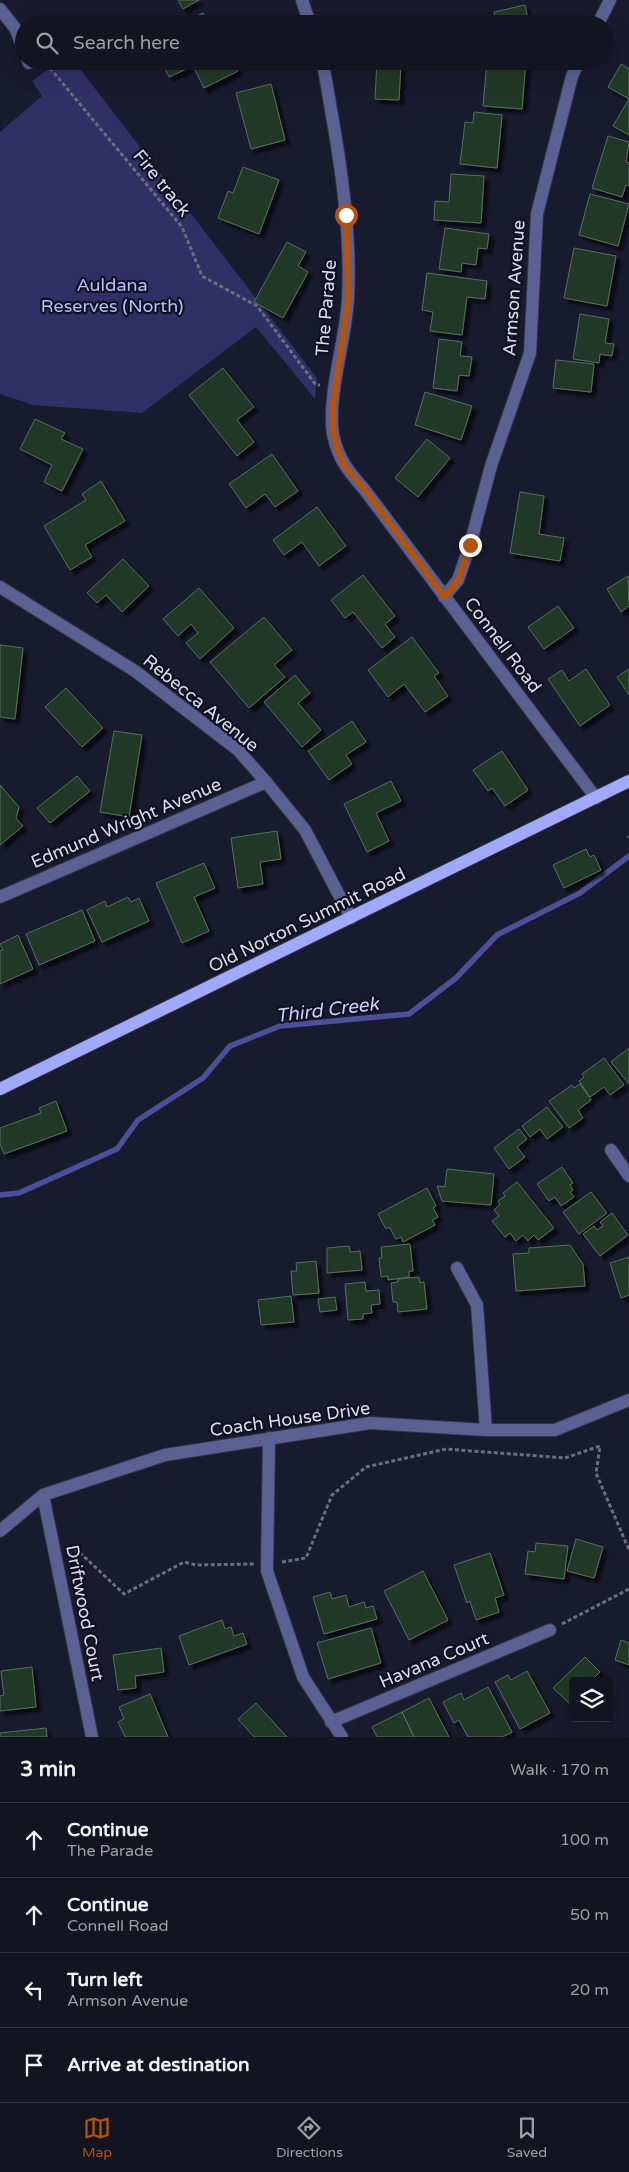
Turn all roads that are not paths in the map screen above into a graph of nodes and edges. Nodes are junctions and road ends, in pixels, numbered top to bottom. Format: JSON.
{"nodes":[{"id":1,"x":302,"y":0,"type":"edge"},
{"id":2,"x":610,"y":0,"type":"edge"},
{"id":3,"x":0,"y":9,"type":"edge"},
{"id":4,"x":307,"y":15,"type":"edge"},
{"id":5,"x":602,"y":15,"type":"edge"},
{"id":6,"x":15,"y":28,"type":"edge"},
{"id":7,"x":324,"y":70,"type":"edge"},
{"id":8,"x":575,"y":70,"type":"edge"},
{"id":9,"x":364,"y":489,"type":"joint"},
{"id":10,"x":0,"y":587,"type":"edge"},
{"id":11,"x":444,"y":597,"type":"junction"},
{"id":12,"x":629,"y":781,"type":"edge"},
{"id":13,"x":266,"y":782,"type":"junction"},
{"id":14,"x":596,"y":798,"type":"junction"},
{"id":15,"x":0,"y":896,"type":"edge"},
{"id":16,"x":351,"y":918,"type":"junction"},
{"id":17,"x":0,"y":1090,"type":"edge"},
{"id":18,"x":611,"y":1150,"type":"dead end"},
{"id":19,"x":629,"y":1176,"type":"edge"},
{"id":20,"x":457,"y":1268,"type":"dead end"},
{"id":21,"x":629,"y":1400,"type":"edge"},
{"id":22,"x":486,"y":1430,"type":"junction"},
{"id":23,"x":269,"y":1438,"type":"junction"},
{"id":24,"x":44,"y":1495,"type":"junction"},
{"id":25,"x":0,"y":1531,"type":"edge"},
{"id":26,"x":550,"y":1630,"type":"road end"},
{"id":27,"x":331,"y":1722,"type":"junction"},
{"id":28,"x":92,"y":1737,"type":"edge"},
{"id":29,"x":342,"y":1737,"type":"edge"}],
"edges":[{"from":1,"to":4,"type":"street"},
{"from":2,"to":5,"type":"street"},
{"from":3,"to":6,"type":"street"},
{"from":7,"to":9,"type":"street","name":"The Parade"},
{"from":8,"to":11,"type":"street","name":"Armson Avenue"},
{"from":9,"to":11,"type":"street","name":"Connell Road"},
{"from":10,"to":13,"type":"street","name":"Rebecca Avenue"},
{"from":11,"to":14,"type":"street","name":"Connell Road"},
{"from":12,"to":14,"type":"main road","name":"Old Norton Summit Road"},
{"from":13,"to":15,"type":"street","name":"Edmund Wright Avenue"},
{"from":13,"to":16,"type":"street","name":"Rebecca Avenue"},
{"from":14,"to":16,"type":"main road","name":"Old Norton Summit Road"},
{"from":16,"to":17,"type":"main road","name":"Old Norton Summit Road"},
{"from":18,"to":19,"type":"street"},
{"from":20,"to":22,"type":"street"},
{"from":21,"to":22,"type":"street","name":"Coach House Drive"},
{"from":22,"to":23,"type":"street","name":"Coach House Drive"},
{"from":23,"to":24,"type":"street","name":"Coach House Drive"},
{"from":23,"to":27,"type":"street"},
{"from":24,"to":25,"type":"street","name":"Coach House Drive"},
{"from":24,"to":28,"type":"street","name":"Driftwood Court"},
{"from":26,"to":27,"type":"street","name":"Havana Court"},
{"from":27,"to":29,"type":"street"}]}
